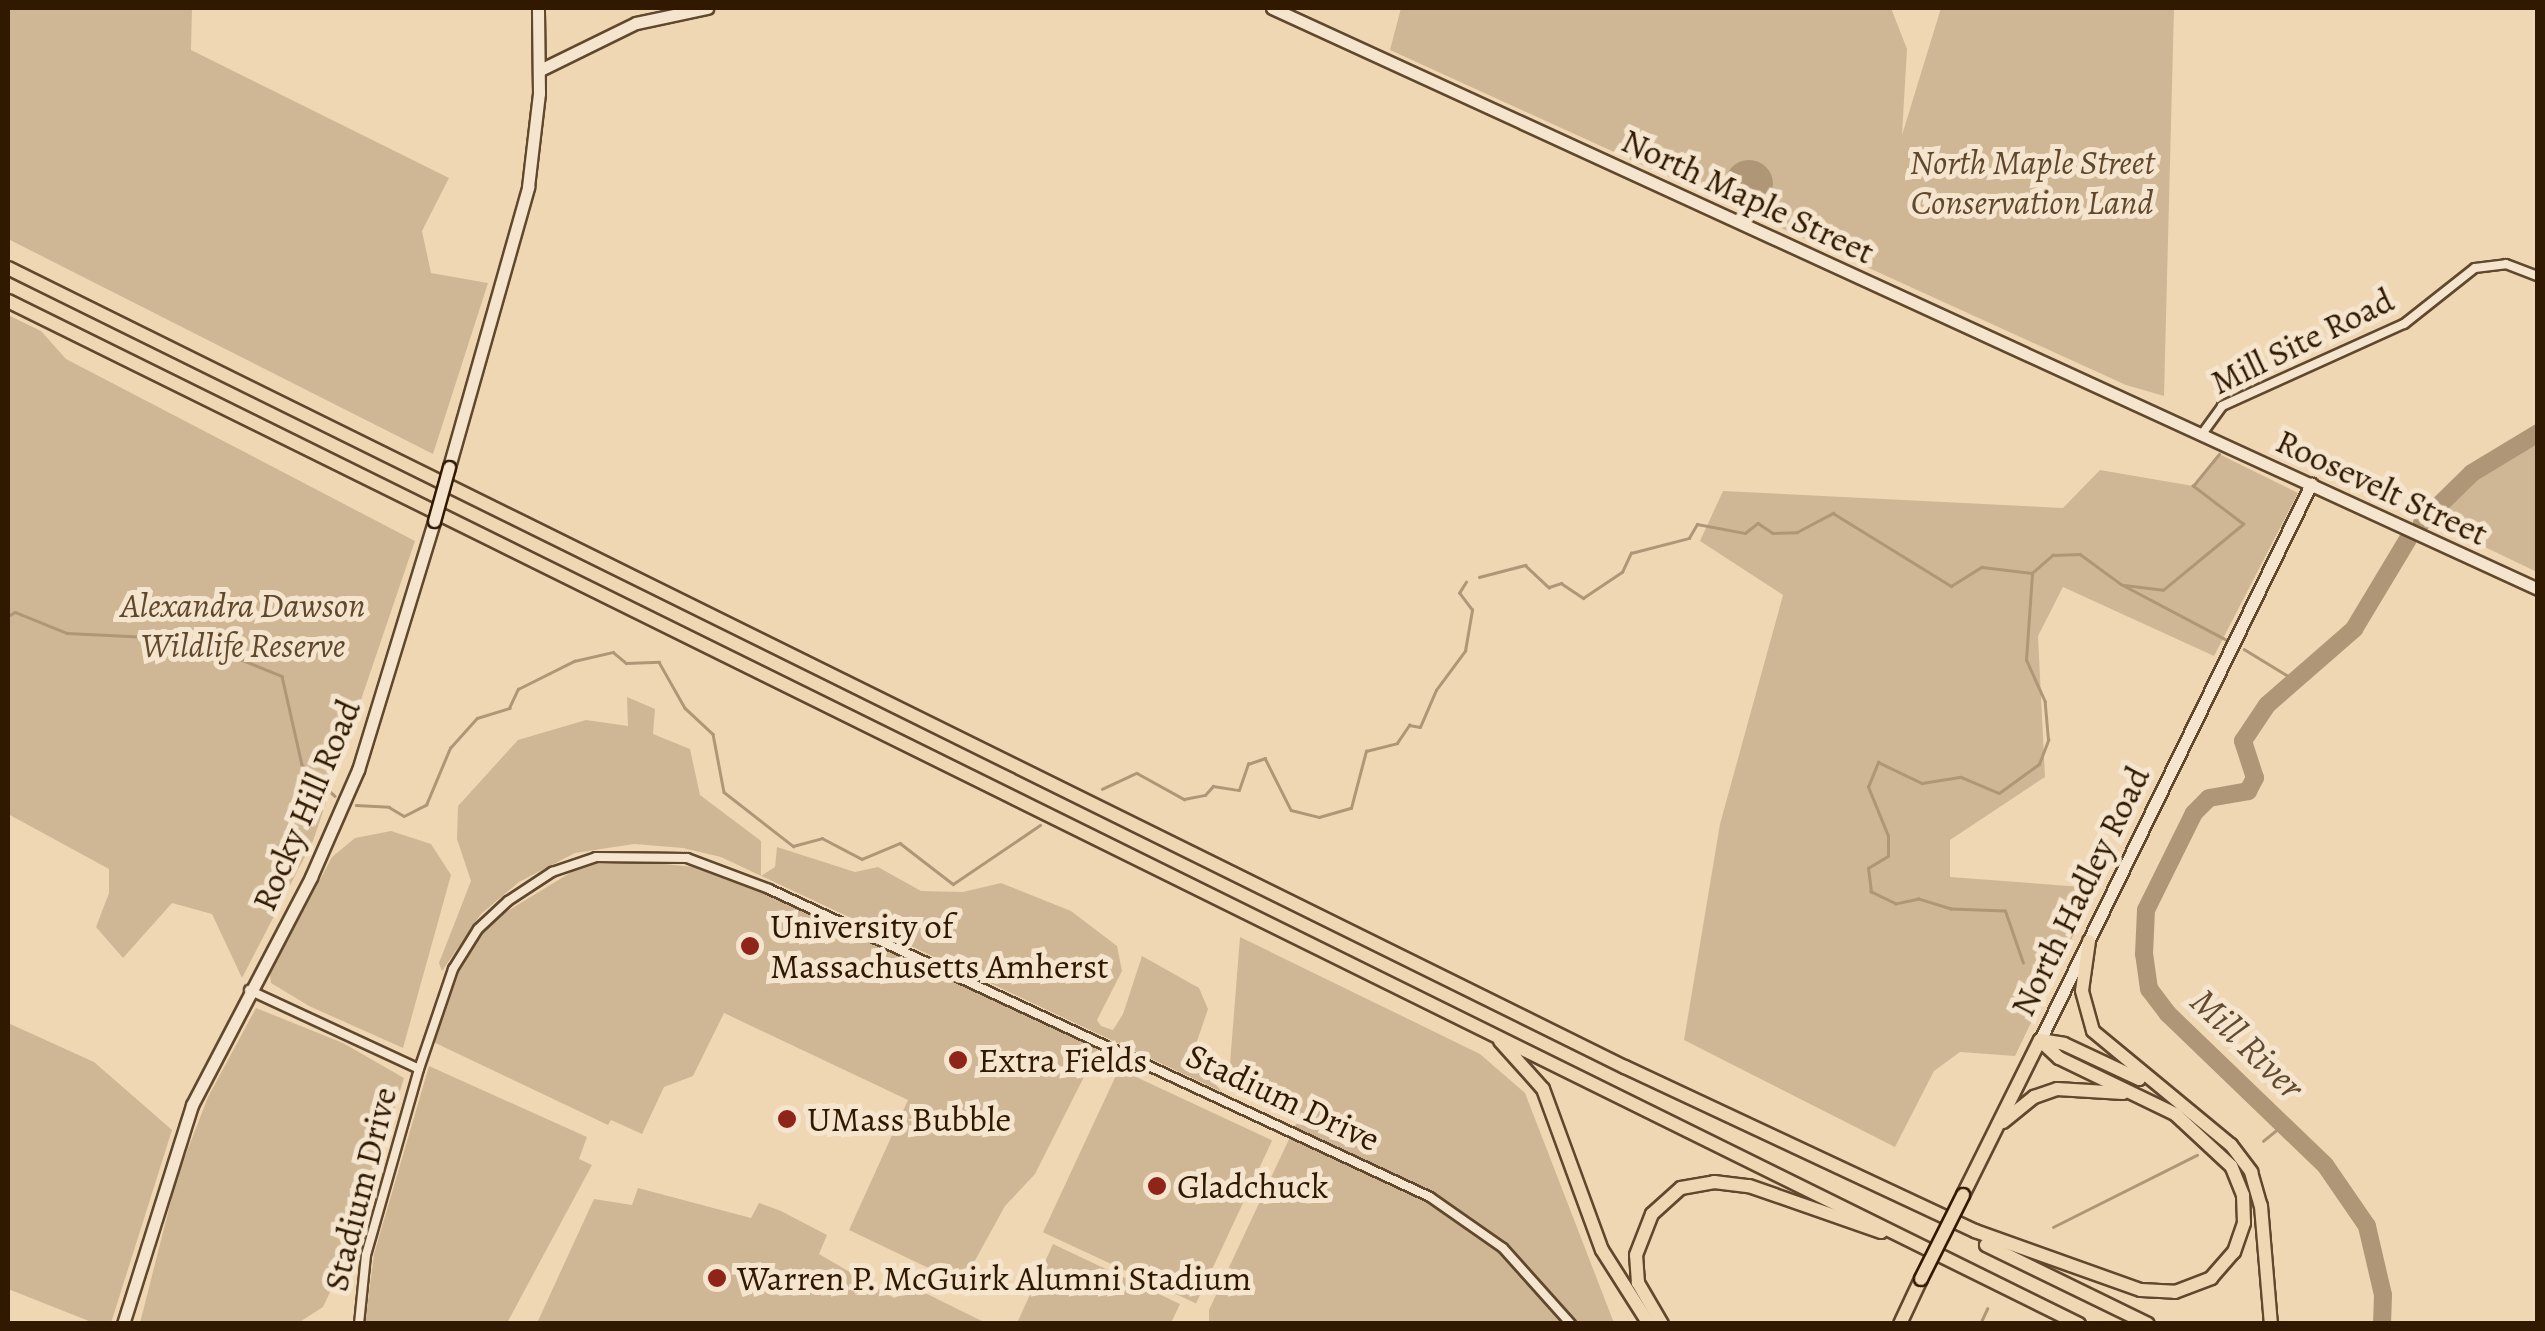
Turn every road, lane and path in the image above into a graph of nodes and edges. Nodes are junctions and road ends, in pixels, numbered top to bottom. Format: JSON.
{"nodes":[{"id":1,"x":538,"y":8,"type":"edge"},
{"id":2,"x":708,"y":8,"type":"edge"},
{"id":3,"x":1272,"y":8,"type":"edge"},
{"id":4,"x":1310,"y":8,"type":"edge"},
{"id":5,"x":1306,"y":23,"type":"junction"},
{"id":6,"x":540,"y":70,"type":"junction"},
{"id":7,"x":8,"y":268,"type":"edge"},
{"id":8,"x":2538,"y":276,"type":"edge"},
{"id":9,"x":8,"y":301,"type":"edge"},
{"id":10,"x":2202,"y":434,"type":"junction"},
{"id":11,"x":2311,"y":484,"type":"junction"},
{"id":12,"x":2538,"y":589,"type":"edge"},
{"id":13,"x":2088,"y":941,"type":"junction"},
{"id":14,"x":248,"y":990,"type":"junction"},
{"id":15,"x":1483,"y":1026,"type":"junction"},
{"id":16,"x":2040,"y":1040,"type":"junction"},
{"id":17,"x":419,"y":1069,"type":"junction"},
{"id":18,"x":2152,"y":1085,"type":"junction"},
{"id":19,"x":2149,"y":1100,"type":"junction"},
{"id":20,"x":1997,"y":1127,"type":"junction"},
{"id":21,"x":1756,"y":1130,"type":"junction"},
{"id":22,"x":1921,"y":1244,"type":"junction"},
{"id":23,"x":124,"y":1319,"type":"edge"},
{"id":24,"x":358,"y":1324,"type":"edge"},
{"id":25,"x":1571,"y":1324,"type":"edge"},
{"id":26,"x":1649,"y":1324,"type":"edge"},
{"id":27,"x":1662,"y":1324,"type":"edge"},
{"id":28,"x":1900,"y":1324,"type":"edge"},
{"id":29,"x":2079,"y":1324,"type":"edge"},
{"id":30,"x":2148,"y":1324,"type":"edge"},
{"id":31,"x":2271,"y":1324,"type":"edge"}],
"edges":[{"from":1,"to":6,"type":"main road","name":"Rocky Hill Road"},
{"from":2,"to":6,"type":"main road"},
{"from":3,"to":5,"type":"main road","name":"North Maple Street"},
{"from":4,"to":5,"type":"main road"},
{"from":5,"to":10,"type":"main road","name":"North Maple Street"},
{"from":6,"to":14,"type":"main road","name":"Rocky Hill Road","bridge":true},
{"from":7,"to":21,"type":"main road"},
{"from":8,"to":10,"type":"street","name":"Mill Site Road"},
{"from":9,"to":15,"type":"main road"},
{"from":10,"to":11,"type":"main road","name":"Roosevelt Street"},
{"from":11,"to":12,"type":"main road","name":"Roosevelt Street"},
{"from":11,"to":13,"type":"main road","name":"North Hadley Road"},
{"from":13,"to":16,"type":"main road","name":"North Hadley Road"},
{"from":13,"to":18,"type":"main road"},
{"from":14,"to":17,"type":"street","name":"Stadium Drive"},
{"from":14,"to":23,"type":"main road","name":"Rocky Hill Road"},
{"from":15,"to":22,"type":"main road"},
{"from":15,"to":26,"type":"main road"},
{"from":16,"to":18,"type":"main road"},
{"from":16,"to":19,"type":"main road"},
{"from":16,"to":20,"type":"main road","name":"North Hadley Road"},
{"from":17,"to":24,"type":"street","name":"Stadium Drive"},
{"from":17,"to":25,"type":"street","name":"Stadium Drive"},
{"from":18,"to":31,"type":"main road"},
{"from":19,"to":20,"type":"main road"},
{"from":19,"to":21,"type":"main road"},
{"from":20,"to":28,"type":"main road","name":"North Hadley Road","bridge":true},
{"from":21,"to":30,"type":"main road"},
{"from":22,"to":27,"type":"main road"},
{"from":22,"to":29,"type":"main road"}]}
